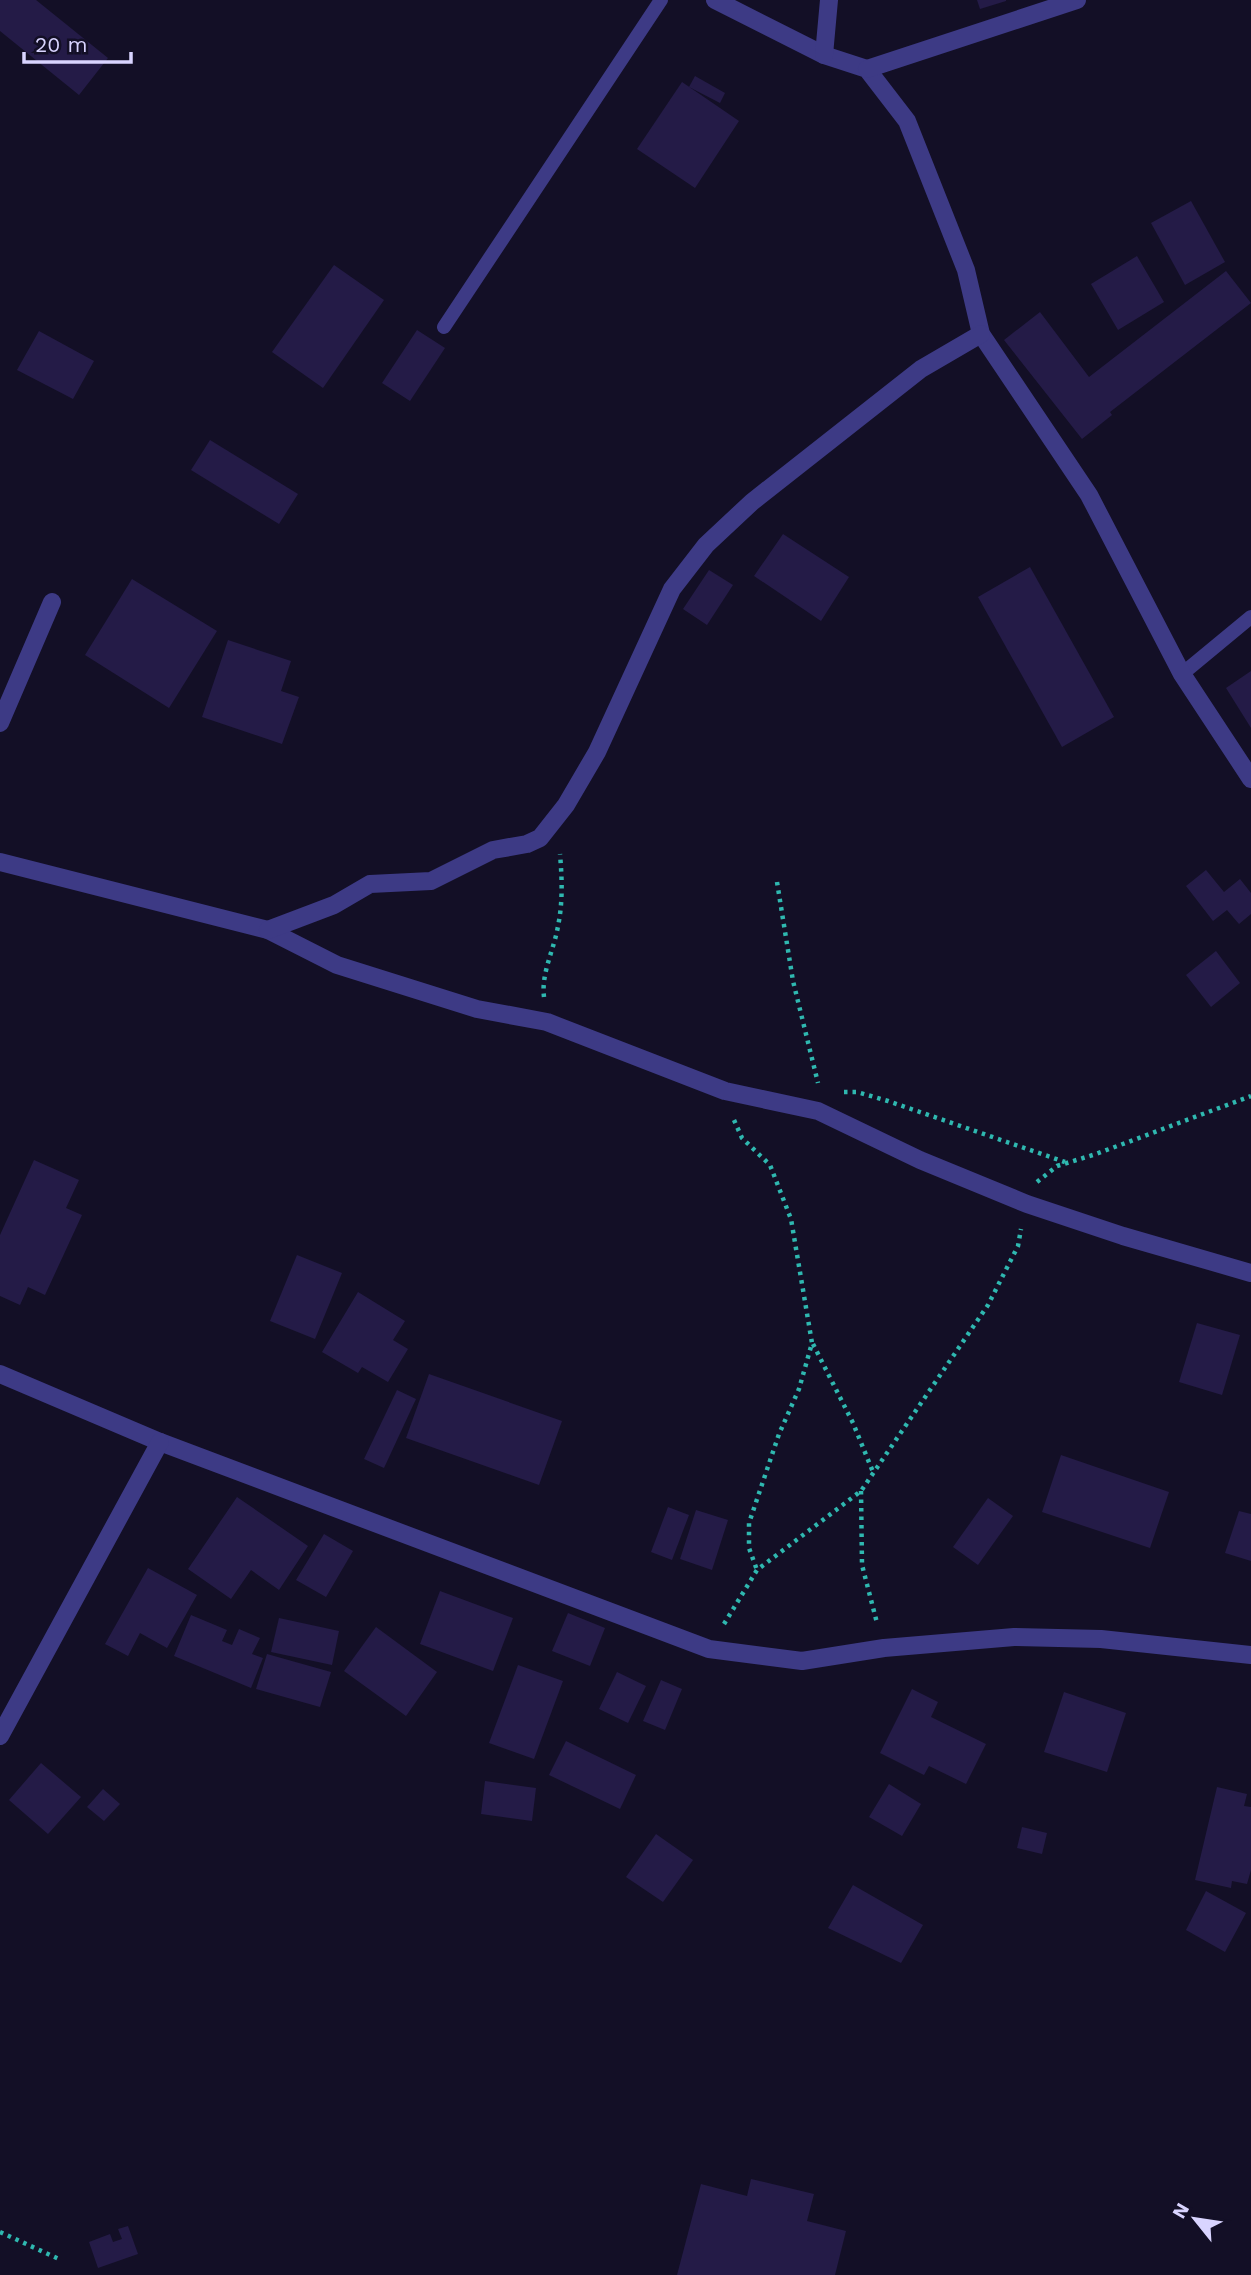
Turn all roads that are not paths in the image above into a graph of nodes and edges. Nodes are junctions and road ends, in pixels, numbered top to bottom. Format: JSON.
{"nodes":[{"id":1,"x":662,"y":0,"type":"edge"},
{"id":2,"x":715,"y":0,"type":"edge"},
{"id":3,"x":829,"y":0,"type":"edge"},
{"id":4,"x":1077,"y":0,"type":"edge"},
{"id":5,"x":824,"y":55,"type":"junction"},
{"id":6,"x":866,"y":69,"type":"junction"},
{"id":7,"x":444,"y":327,"type":"dead end"},
{"id":8,"x":981,"y":334,"type":"junction"},
{"id":9,"x":51,"y":602,"type":"dead end"},
{"id":10,"x":1251,"y":617,"type":"edge"},
{"id":11,"x":1182,"y":674,"type":"junction"},
{"id":12,"x":0,"y":723,"type":"edge"},
{"id":13,"x":1251,"y":779,"type":"edge"},
{"id":14,"x":0,"y":862,"type":"edge"},
{"id":15,"x":268,"y":930,"type":"junction"},
{"id":16,"x":1251,"y":1273,"type":"edge"},
{"id":17,"x":0,"y":1374,"type":"edge"},
{"id":18,"x":160,"y":1442,"type":"junction"},
{"id":19,"x":1251,"y":1655,"type":"edge"},
{"id":20,"x":0,"y":1736,"type":"edge"}],
"edges":[{"from":1,"to":7,"type":"lane"},
{"from":2,"to":5,"type":"street"},
{"from":3,"to":5,"type":"street"},
{"from":4,"to":6,"type":"street"},
{"from":5,"to":6,"type":"street"},
{"from":6,"to":8,"type":"street"},
{"from":8,"to":11,"type":"street"},
{"from":8,"to":15,"type":"street"},
{"from":9,"to":12,"type":"street"},
{"from":10,"to":11,"type":"lane"},
{"from":11,"to":13,"type":"street"},
{"from":14,"to":15,"type":"street"},
{"from":15,"to":16,"type":"street"},
{"from":17,"to":18,"type":"street"},
{"from":18,"to":19,"type":"street"},
{"from":18,"to":20,"type":"street"}]}
